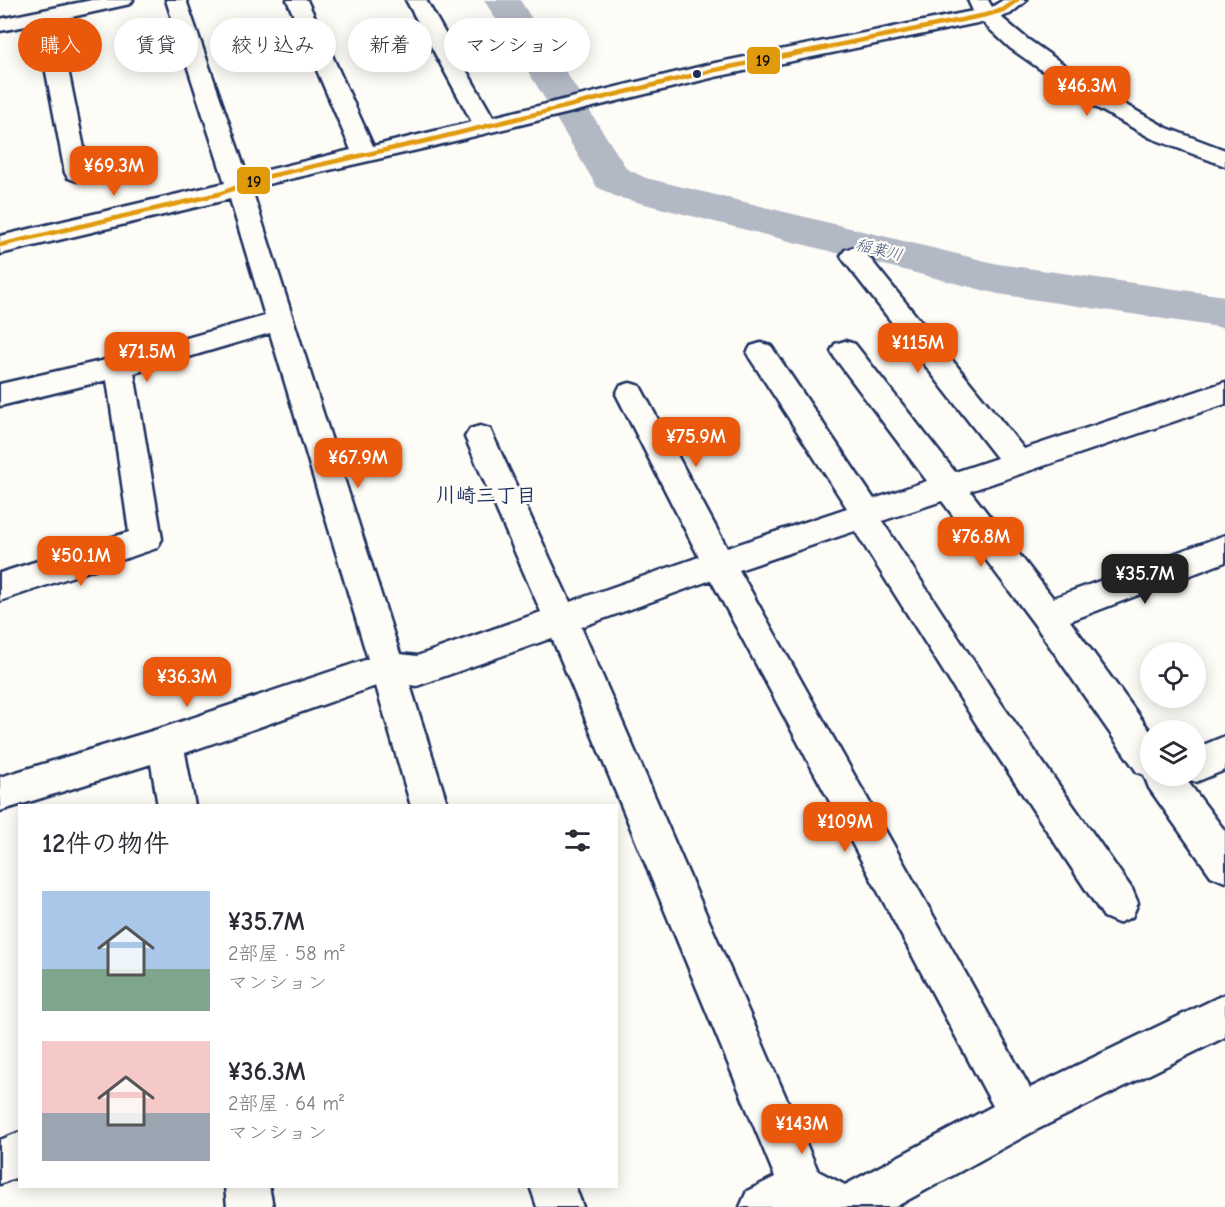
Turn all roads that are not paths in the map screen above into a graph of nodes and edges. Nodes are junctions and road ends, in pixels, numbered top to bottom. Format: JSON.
{"nodes":[{"id":1,"x":123,"y":0,"type":"edge"},
{"id":2,"x":176,"y":0,"type":"edge"},
{"id":3,"x":297,"y":0,"type":"edge"},
{"id":4,"x":416,"y":0,"type":"edge"},
{"id":5,"x":1017,"y":0,"type":"edge"},
{"id":6,"x":982,"y":7,"type":"edge"},
{"id":7,"x":46,"y":15,"type":"junction"},
{"id":8,"x":0,"y":25,"type":"edge"},
{"id":9,"x":485,"y":124,"type":"junction"},
{"id":10,"x":365,"y":154,"type":"junction"},
{"id":11,"x":1225,"y":159,"type":"edge"},
{"id":12,"x":77,"y":173,"type":"dead end"},
{"id":13,"x":239,"y":187,"type":"junction"},
{"id":14,"x":0,"y":245,"type":"edge"},
{"id":15,"x":854,"y":256,"type":"dead end"},
{"id":16,"x":280,"y":321,"type":"junction"},
{"id":17,"x":845,"y":351,"type":"dead end"},
{"id":18,"x":761,"y":353,"type":"dead end"},
{"id":19,"x":119,"y":367,"type":"junction"},
{"id":20,"x":1225,"y":393,"type":"edge"},
{"id":21,"x":630,"y":394,"type":"dead end"},
{"id":22,"x":0,"y":395,"type":"edge"},
{"id":23,"x":480,"y":438,"type":"dead end"},
{"id":24,"x":1018,"y":463,"type":"junction"},
{"id":25,"x":950,"y":486,"type":"junction"},
{"id":26,"x":865,"y":515,"type":"junction"},
{"id":27,"x":1225,"y":548,"type":"edge"},
{"id":28,"x":718,"y":564,"type":"junction"},
{"id":29,"x":0,"y":587,"type":"edge"},
{"id":30,"x":1047,"y":615,"type":"junction"},
{"id":31,"x":561,"y":619,"type":"junction"},
{"id":32,"x":388,"y":667,"type":"junction"},
{"id":33,"x":1140,"y":735,"type":"edge"},
{"id":34,"x":165,"y":743,"type":"junction"},
{"id":35,"x":1225,"y":753,"type":"edge"},
{"id":36,"x":1206,"y":759,"type":"edge"},
{"id":37,"x":1177,"y":786,"type":"edge"},
{"id":38,"x":0,"y":794,"type":"edge"},
{"id":39,"x":177,"y":804,"type":"edge"},
{"id":40,"x":429,"y":804,"type":"edge"},
{"id":41,"x":1225,"y":863,"type":"edge"},
{"id":42,"x":1118,"y":903,"type":"dead end"},
{"id":43,"x":1225,"y":1015,"type":"edge"},
{"id":44,"x":1021,"y":1115,"type":"junction"},
{"id":45,"x":18,"y":1155,"type":"edge"},
{"id":46,"x":0,"y":1162,"type":"edge"},
{"id":47,"x":802,"y":1186,"type":"junction"},
{"id":48,"x":247,"y":1188,"type":"edge"},
{"id":49,"x":553,"y":1188,"type":"edge"},
{"id":50,"x":250,"y":1207,"type":"edge"},
{"id":51,"x":560,"y":1207,"type":"edge"},
{"id":52,"x":763,"y":1207,"type":"edge"},
{"id":53,"x":840,"y":1207,"type":"edge"},
{"id":54,"x":850,"y":1207,"type":"edge"}],
"edges":[{"from":1,"to":7,"type":"street"},
{"from":2,"to":13,"type":"street"},
{"from":3,"to":10,"type":"street"},
{"from":4,"to":9,"type":"street"},
{"from":5,"to":6,"type":"street"},
{"from":6,"to":9,"type":"street"},
{"from":6,"to":11,"type":"street"},
{"from":7,"to":8,"type":"street"},
{"from":7,"to":12,"type":"street"},
{"from":9,"to":10,"type":"street"},
{"from":10,"to":13,"type":"street"},
{"from":13,"to":14,"type":"street"},
{"from":13,"to":16,"type":"street"},
{"from":15,"to":24,"type":"street"},
{"from":16,"to":19,"type":"street"},
{"from":16,"to":32,"type":"street"},
{"from":17,"to":25,"type":"street"},
{"from":18,"to":26,"type":"street"},
{"from":19,"to":22,"type":"street"},
{"from":19,"to":29,"type":"street"},
{"from":20,"to":24,"type":"street"},
{"from":21,"to":28,"type":"street"},
{"from":23,"to":31,"type":"street"},
{"from":24,"to":25,"type":"street"},
{"from":25,"to":26,"type":"street"},
{"from":25,"to":30,"type":"street"},
{"from":26,"to":28,"type":"street"},
{"from":26,"to":42,"type":"street"},
{"from":27,"to":30,"type":"street"},
{"from":28,"to":31,"type":"street"},
{"from":28,"to":44,"type":"street"},
{"from":30,"to":33,"type":"street"},
{"from":31,"to":32,"type":"street"},
{"from":31,"to":47,"type":"street"},
{"from":32,"to":34,"type":"street"},
{"from":32,"to":40,"type":"street"},
{"from":34,"to":38,"type":"street"},
{"from":34,"to":39,"type":"street"},
{"from":35,"to":36,"type":"street"},
{"from":37,"to":41,"type":"street"},
{"from":43,"to":44,"type":"street"},
{"from":44,"to":54,"type":"street"},
{"from":45,"to":46,"type":"street"},
{"from":47,"to":52,"type":"street"},
{"from":47,"to":53,"type":"street"},
{"from":48,"to":50,"type":"street"},
{"from":49,"to":51,"type":"street"}]}
